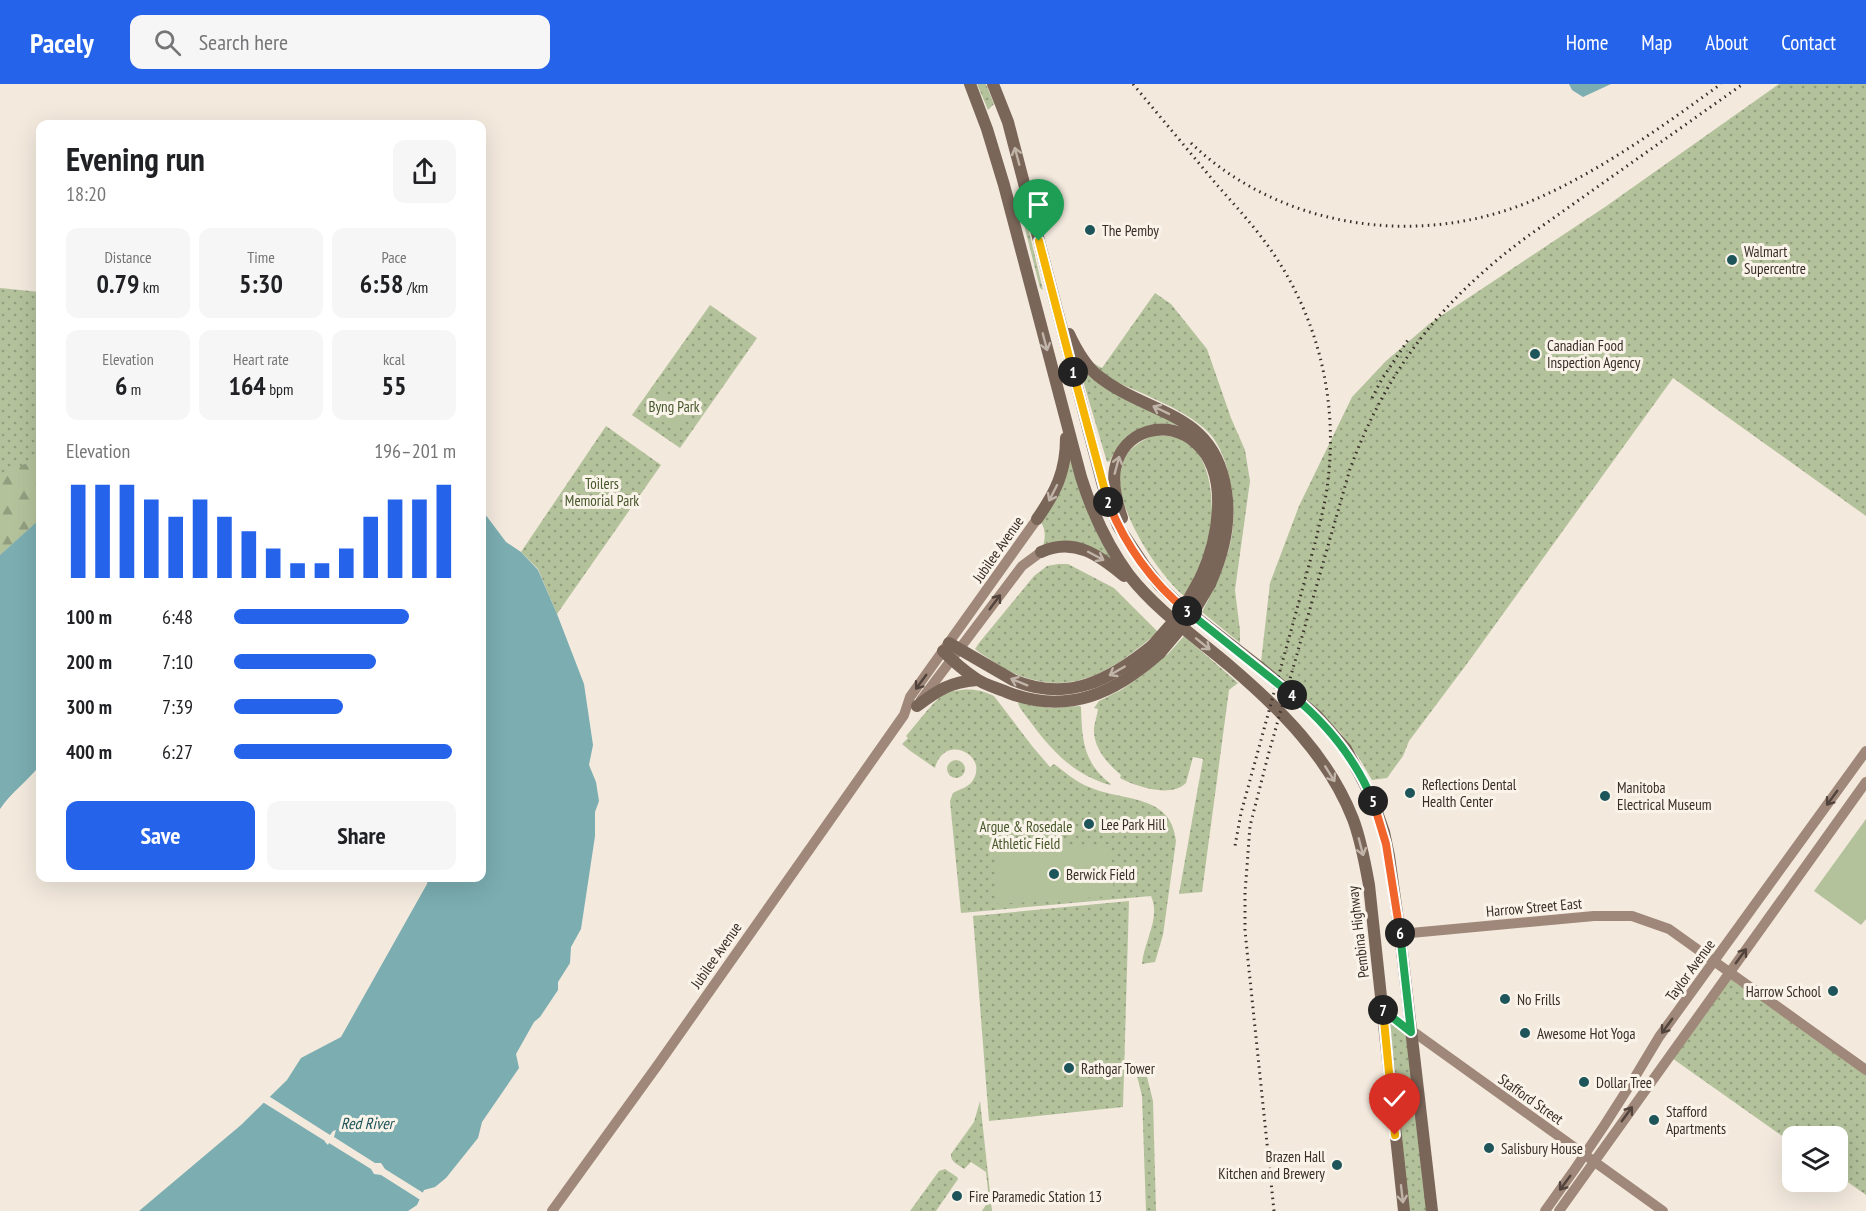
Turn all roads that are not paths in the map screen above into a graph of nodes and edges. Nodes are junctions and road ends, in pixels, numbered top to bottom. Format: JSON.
{"nodes":[{"id":1,"x":970,"y":84,"type":"edge"},
{"id":2,"x":993,"y":84,"type":"edge"},
{"id":3,"x":1058,"y":314,"type":"junction"},
{"id":4,"x":1066,"y":422,"type":"junction"},
{"id":5,"x":1037,"y":519,"type":"joint"},
{"id":6,"x":1041,"y":552,"type":"joint"},
{"id":7,"x":1140,"y":560,"type":"junction"},
{"id":8,"x":1206,"y":580,"type":"junction"},
{"id":9,"x":1144,"y":592,"type":"junction"},
{"id":10,"x":1156,"y":649,"type":"junction"},
{"id":11,"x":951,"y":650,"type":"junction"},
{"id":12,"x":977,"y":680,"type":"junction"},
{"id":13,"x":917,"y":706,"type":"junction"},
{"id":14,"x":904,"y":716,"type":"junction"},
{"id":15,"x":1866,"y":751,"type":"edge"},
{"id":16,"x":1866,"y":782,"type":"edge"},
{"id":17,"x":1400,"y":934,"type":"junction"},
{"id":18,"x":1714,"y":962,"type":"junction"},
{"id":19,"x":1729,"y":973,"type":"junction"},
{"id":20,"x":1383,"y":1010,"type":"junction"},
{"id":21,"x":1411,"y":1032,"type":"junction"},
{"id":22,"x":1866,"y":1070,"type":"edge"},
{"id":23,"x":1590,"y":1159,"type":"junction"},
{"id":24,"x":552,"y":1211,"type":"edge"},
{"id":25,"x":1404,"y":1211,"type":"edge"},
{"id":26,"x":1432,"y":1211,"type":"edge"},
{"id":27,"x":1545,"y":1211,"type":"edge"},
{"id":28,"x":1559,"y":1211,"type":"edge"},
{"id":29,"x":1663,"y":1211,"type":"edge"}],
"edges":[{"from":1,"to":4,"type":"main road","name":"Pembina Highway","one_way":true},
{"from":3,"to":2,"type":"main road","one_way":true},
{"from":3,"to":7,"type":"main road"},
{"from":8,"to":3,"type":"main road","one_way":true},
{"from":4,"to":5,"type":"main road","one_way":true},
{"from":4,"to":9,"type":"main road","name":"Pembina Highway"},
{"from":5,"to":11,"type":"main road","name":"Jubilee Avenue"},
{"from":6,"to":9,"type":"main road","one_way":true},
{"from":11,"to":6,"type":"main road","name":"Jubilee Avenue","one_way":true},
{"from":7,"to":8,"type":"main road","one_way":true},
{"from":7,"to":17,"type":"main road"},
{"from":8,"to":10,"type":"main road","bridge":true},
{"from":9,"to":20,"type":"main road","name":"Pembina Highway","one_way":true},
{"from":10,"to":11,"type":"main road","one_way":true},
{"from":10,"to":12,"type":"main road"},
{"from":11,"to":12,"type":"main road"},
{"from":11,"to":13,"type":"main road","name":"Jubilee Avenue"},
{"from":11,"to":14,"type":"main road","name":"Jubilee Avenue","one_way":true},
{"from":12,"to":13,"type":"main road"},
{"from":13,"to":14,"type":"main road","name":"Jubilee Avenue"},
{"from":14,"to":24,"type":"main road","name":"Jubilee Avenue"},
{"from":15,"to":18,"type":"main road","name":"Taylor Avenue","one_way":true},
{"from":19,"to":16,"type":"main road","name":"Taylor Avenue","one_way":true},
{"from":17,"to":18,"type":"main road","name":"Harrow Street East"},
{"from":17,"to":21,"type":"main road"},
{"from":18,"to":19,"type":"main road","name":"Harrow Street East"},
{"from":18,"to":23,"type":"main road","name":"Taylor Avenue","one_way":true},
{"from":19,"to":22,"type":"main road","name":"Harrow Street East"},
{"from":23,"to":19,"type":"main road","name":"Taylor Avenue","one_way":true},
{"from":20,"to":21,"type":"main road","name":"Stafford Street"},
{"from":20,"to":25,"type":"main road","name":"Pembina Highway","one_way":true},
{"from":21,"to":23,"type":"main road","name":"Stafford Street"},
{"from":21,"to":26,"type":"main road"},
{"from":23,"to":27,"type":"main road","name":"Taylor Avenue","one_way":true},
{"from":23,"to":28,"type":"main road","name":"Taylor Avenue"},
{"from":23,"to":29,"type":"main road","name":"Stafford Street"}]}
